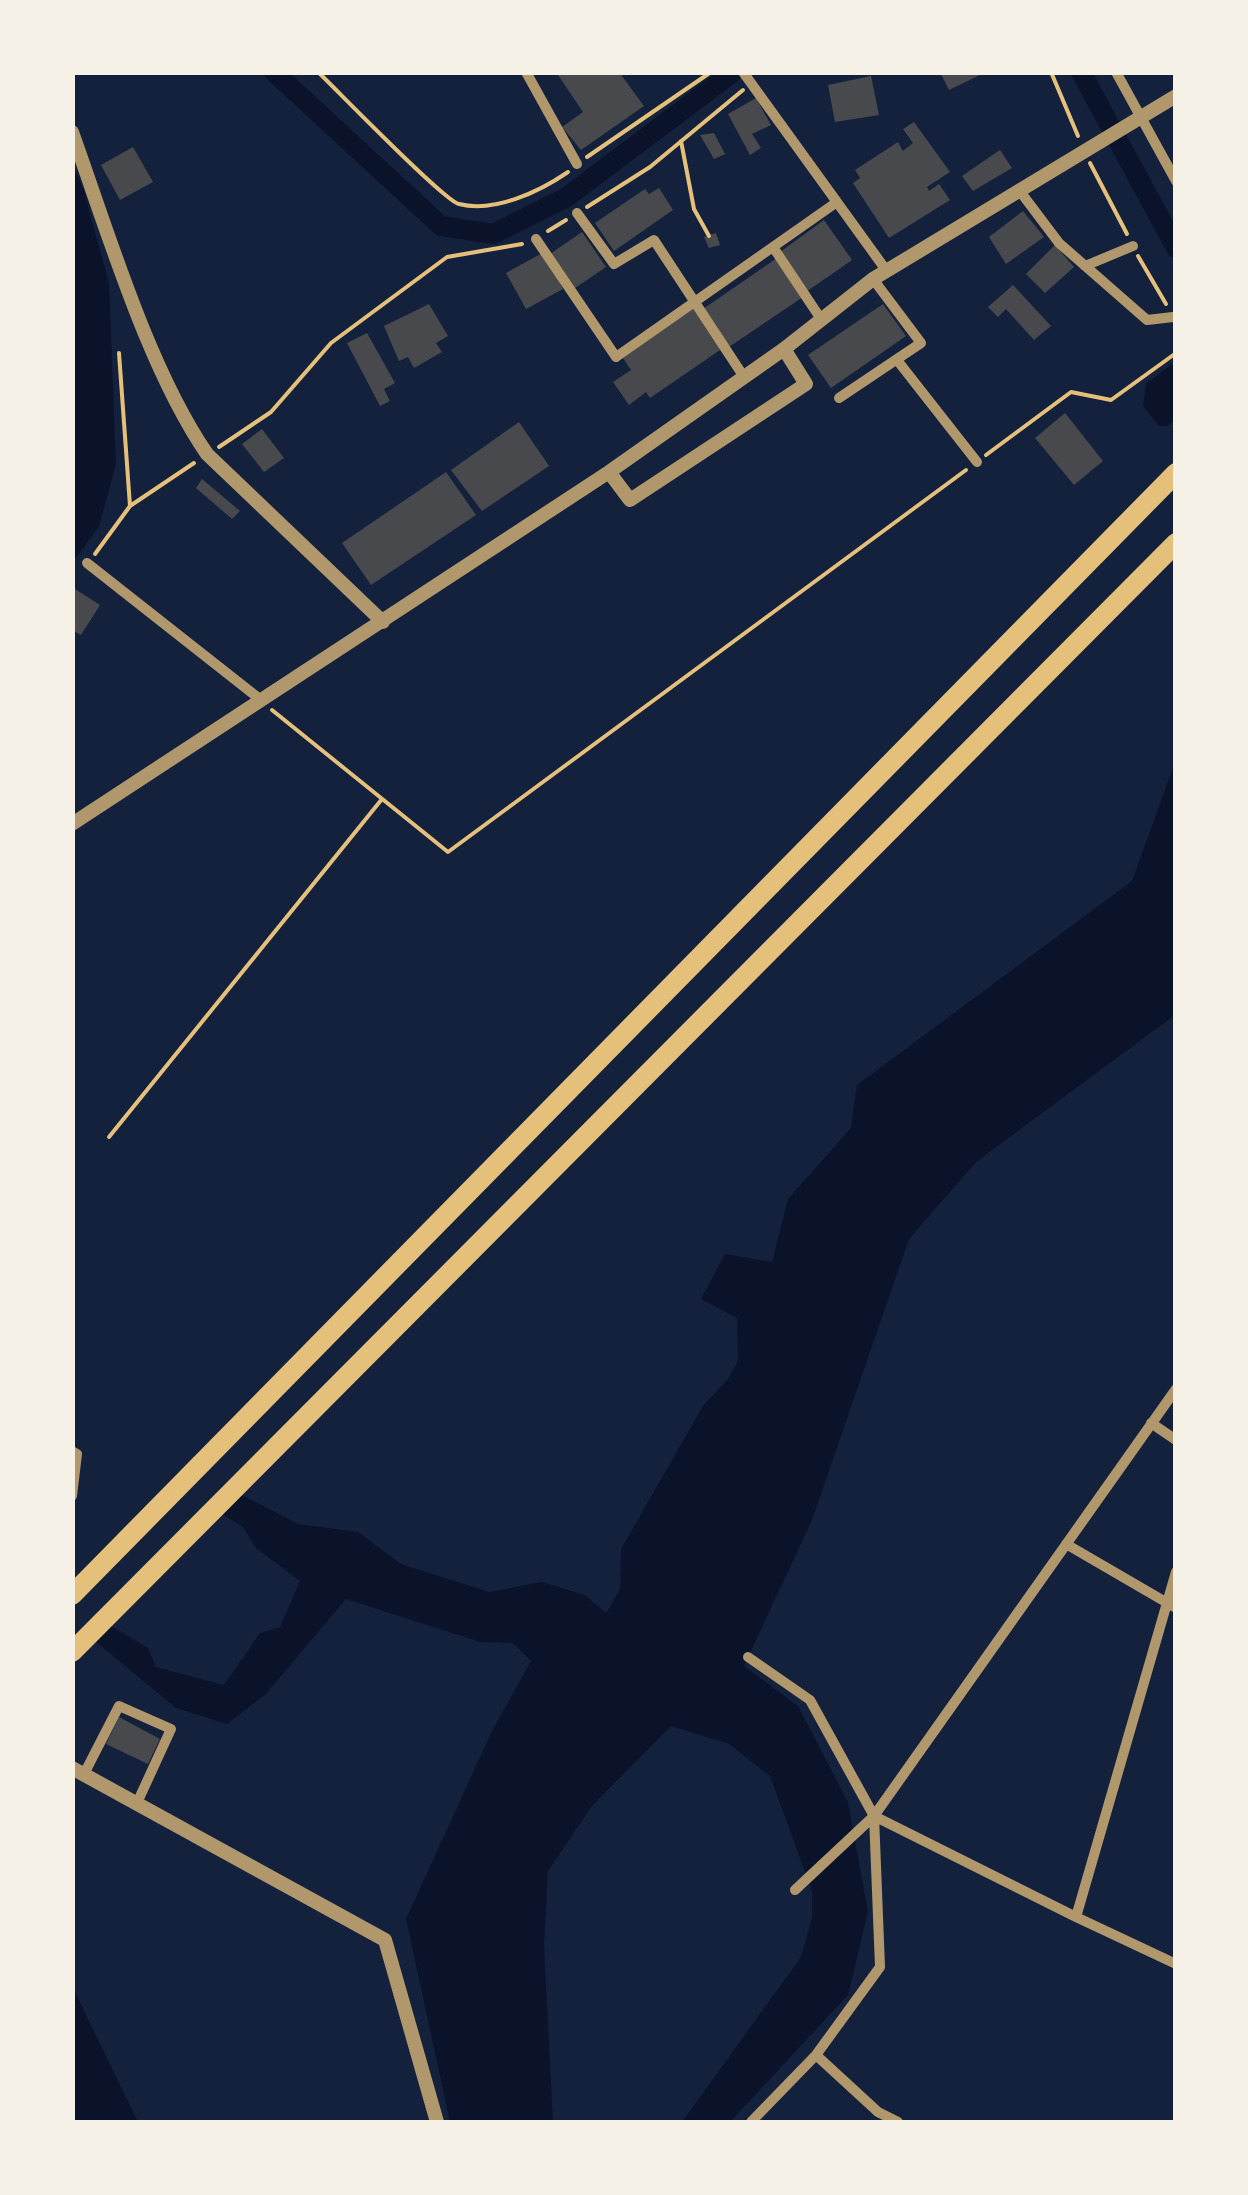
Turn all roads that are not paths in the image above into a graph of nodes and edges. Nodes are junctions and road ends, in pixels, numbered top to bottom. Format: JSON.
{"nodes":[{"id":1,"x":526,"y":72,"type":"edge"},
{"id":2,"x":1116,"y":72,"type":"edge"},
{"id":3,"x":747,"y":78,"type":"edge"},
{"id":4,"x":1176,"y":96,"type":"edge"},
{"id":5,"x":72,"y":132,"type":"edge"},
{"id":6,"x":577,"y":164,"type":"road end"},
{"id":7,"x":1176,"y":181,"type":"edge"},
{"id":8,"x":1018,"y":190,"type":"junction"},
{"id":9,"x":837,"y":202,"type":"junction"},
{"id":10,"x":577,"y":213,"type":"road end"},
{"id":11,"x":536,"y":239,"type":"road end"},
{"id":12,"x":1133,"y":246,"type":"road end"},
{"id":13,"x":773,"y":247,"type":"junction"},
{"id":14,"x":1085,"y":266,"type":"junction"},
{"id":15,"x":879,"y":275,"type":"junction"},
{"id":16,"x":695,"y":302,"type":"junction"},
{"id":17,"x":1173,"y":317,"type":"road end"},
{"id":18,"x":821,"y":320,"type":"junction"},
{"id":19,"x":784,"y":349,"type":"junction"},
{"id":20,"x":897,"y":360,"type":"junction"},
{"id":21,"x":744,"y":377,"type":"junction"},
{"id":22,"x":838,"y":398,"type":"dead end"},
{"id":23,"x":977,"y":462,"type":"road end"},
{"id":24,"x":608,"y":472,"type":"junction"},
{"id":25,"x":1176,"y":473,"type":"edge"},
{"id":26,"x":1176,"y":542,"type":"edge"},
{"id":27,"x":87,"y":563,"type":"road end"},
{"id":28,"x":383,"y":622,"type":"junction"},
{"id":29,"x":261,"y":700,"type":"junction"},
{"id":30,"x":72,"y":824,"type":"edge"},
{"id":31,"x":1176,"y":1388,"type":"edge"},
{"id":32,"x":1151,"y":1423,"type":"junction"},
{"id":33,"x":1176,"y":1440,"type":"edge"},
{"id":34,"x":72,"y":1451,"type":"edge"},
{"id":35,"x":72,"y":1496,"type":"edge"},
{"id":36,"x":1066,"y":1544,"type":"junction"},
{"id":37,"x":1176,"y":1572,"type":"edge"},
{"id":38,"x":72,"y":1596,"type":"edge"},
{"id":39,"x":1171,"y":1605,"type":"edge"},
{"id":40,"x":72,"y":1652,"type":"edge"},
{"id":41,"x":748,"y":1657,"type":"dead end"},
{"id":42,"x":78,"y":1771,"type":"edge"},
{"id":43,"x":137,"y":1804,"type":"junction"},
{"id":44,"x":874,"y":1816,"type":"junction"},
{"id":45,"x":795,"y":1890,"type":"dead end"},
{"id":46,"x":1076,"y":1916,"type":"junction"},
{"id":47,"x":1176,"y":1964,"type":"edge"},
{"id":48,"x":816,"y":2055,"type":"junction"},
{"id":49,"x":878,"y":2112,"type":"junction"},
{"id":50,"x":437,"y":2122,"type":"edge"},
{"id":51,"x":750,"y":2122,"type":"edge"},
{"id":52,"x":866,"y":2122,"type":"edge"},
{"id":53,"x":898,"y":2122,"type":"edge"}],
"edges":[{"from":1,"to":6,"type":"street"},
{"from":2,"to":7,"type":"street"},
{"from":3,"to":9,"type":"street"},
{"from":4,"to":8,"type":"street"},
{"from":5,"to":28,"type":"street"},
{"from":8,"to":14,"type":"street"},
{"from":8,"to":15,"type":"street"},
{"from":9,"to":13,"type":"street"},
{"from":9,"to":15,"type":"street"},
{"from":10,"to":16,"type":"street"},
{"from":11,"to":16,"type":"street"},
{"from":12,"to":14,"type":"street"},
{"from":13,"to":16,"type":"street"},
{"from":13,"to":18,"type":"street"},
{"from":14,"to":17,"type":"street"},
{"from":15,"to":18,"type":"street"},
{"from":15,"to":20,"type":"street"},
{"from":16,"to":21,"type":"street"},
{"from":18,"to":19,"type":"street"},
{"from":19,"to":21,"type":"street"},
{"from":19,"to":24,"type":"street"},
{"from":20,"to":22,"type":"street"},
{"from":20,"to":23,"type":"street"},
{"from":21,"to":24,"type":"street"},
{"from":24,"to":28,"type":"street"},
{"from":25,"to":38,"type":"highway"},
{"from":26,"to":40,"type":"highway"},
{"from":27,"to":29,"type":"street"},
{"from":28,"to":29,"type":"street"},
{"from":29,"to":30,"type":"street"},
{"from":31,"to":32,"type":"street"},
{"from":32,"to":33,"type":"street"},
{"from":32,"to":36,"type":"street"},
{"from":34,"to":35,"type":"street"},
{"from":36,"to":39,"type":"street"},
{"from":36,"to":44,"type":"street"},
{"from":37,"to":39,"type":"street"},
{"from":39,"to":46,"type":"street"},
{"from":41,"to":44,"type":"street"},
{"from":42,"to":43,"type":"street"},
{"from":42,"to":43,"type":"street"},
{"from":43,"to":50,"type":"street"},
{"from":44,"to":45,"type":"street"},
{"from":44,"to":46,"type":"street"},
{"from":44,"to":48,"type":"street"},
{"from":46,"to":47,"type":"street"},
{"from":48,"to":49,"type":"street"},
{"from":48,"to":51,"type":"street"},
{"from":49,"to":52,"type":"street"},
{"from":49,"to":53,"type":"street"}]}
